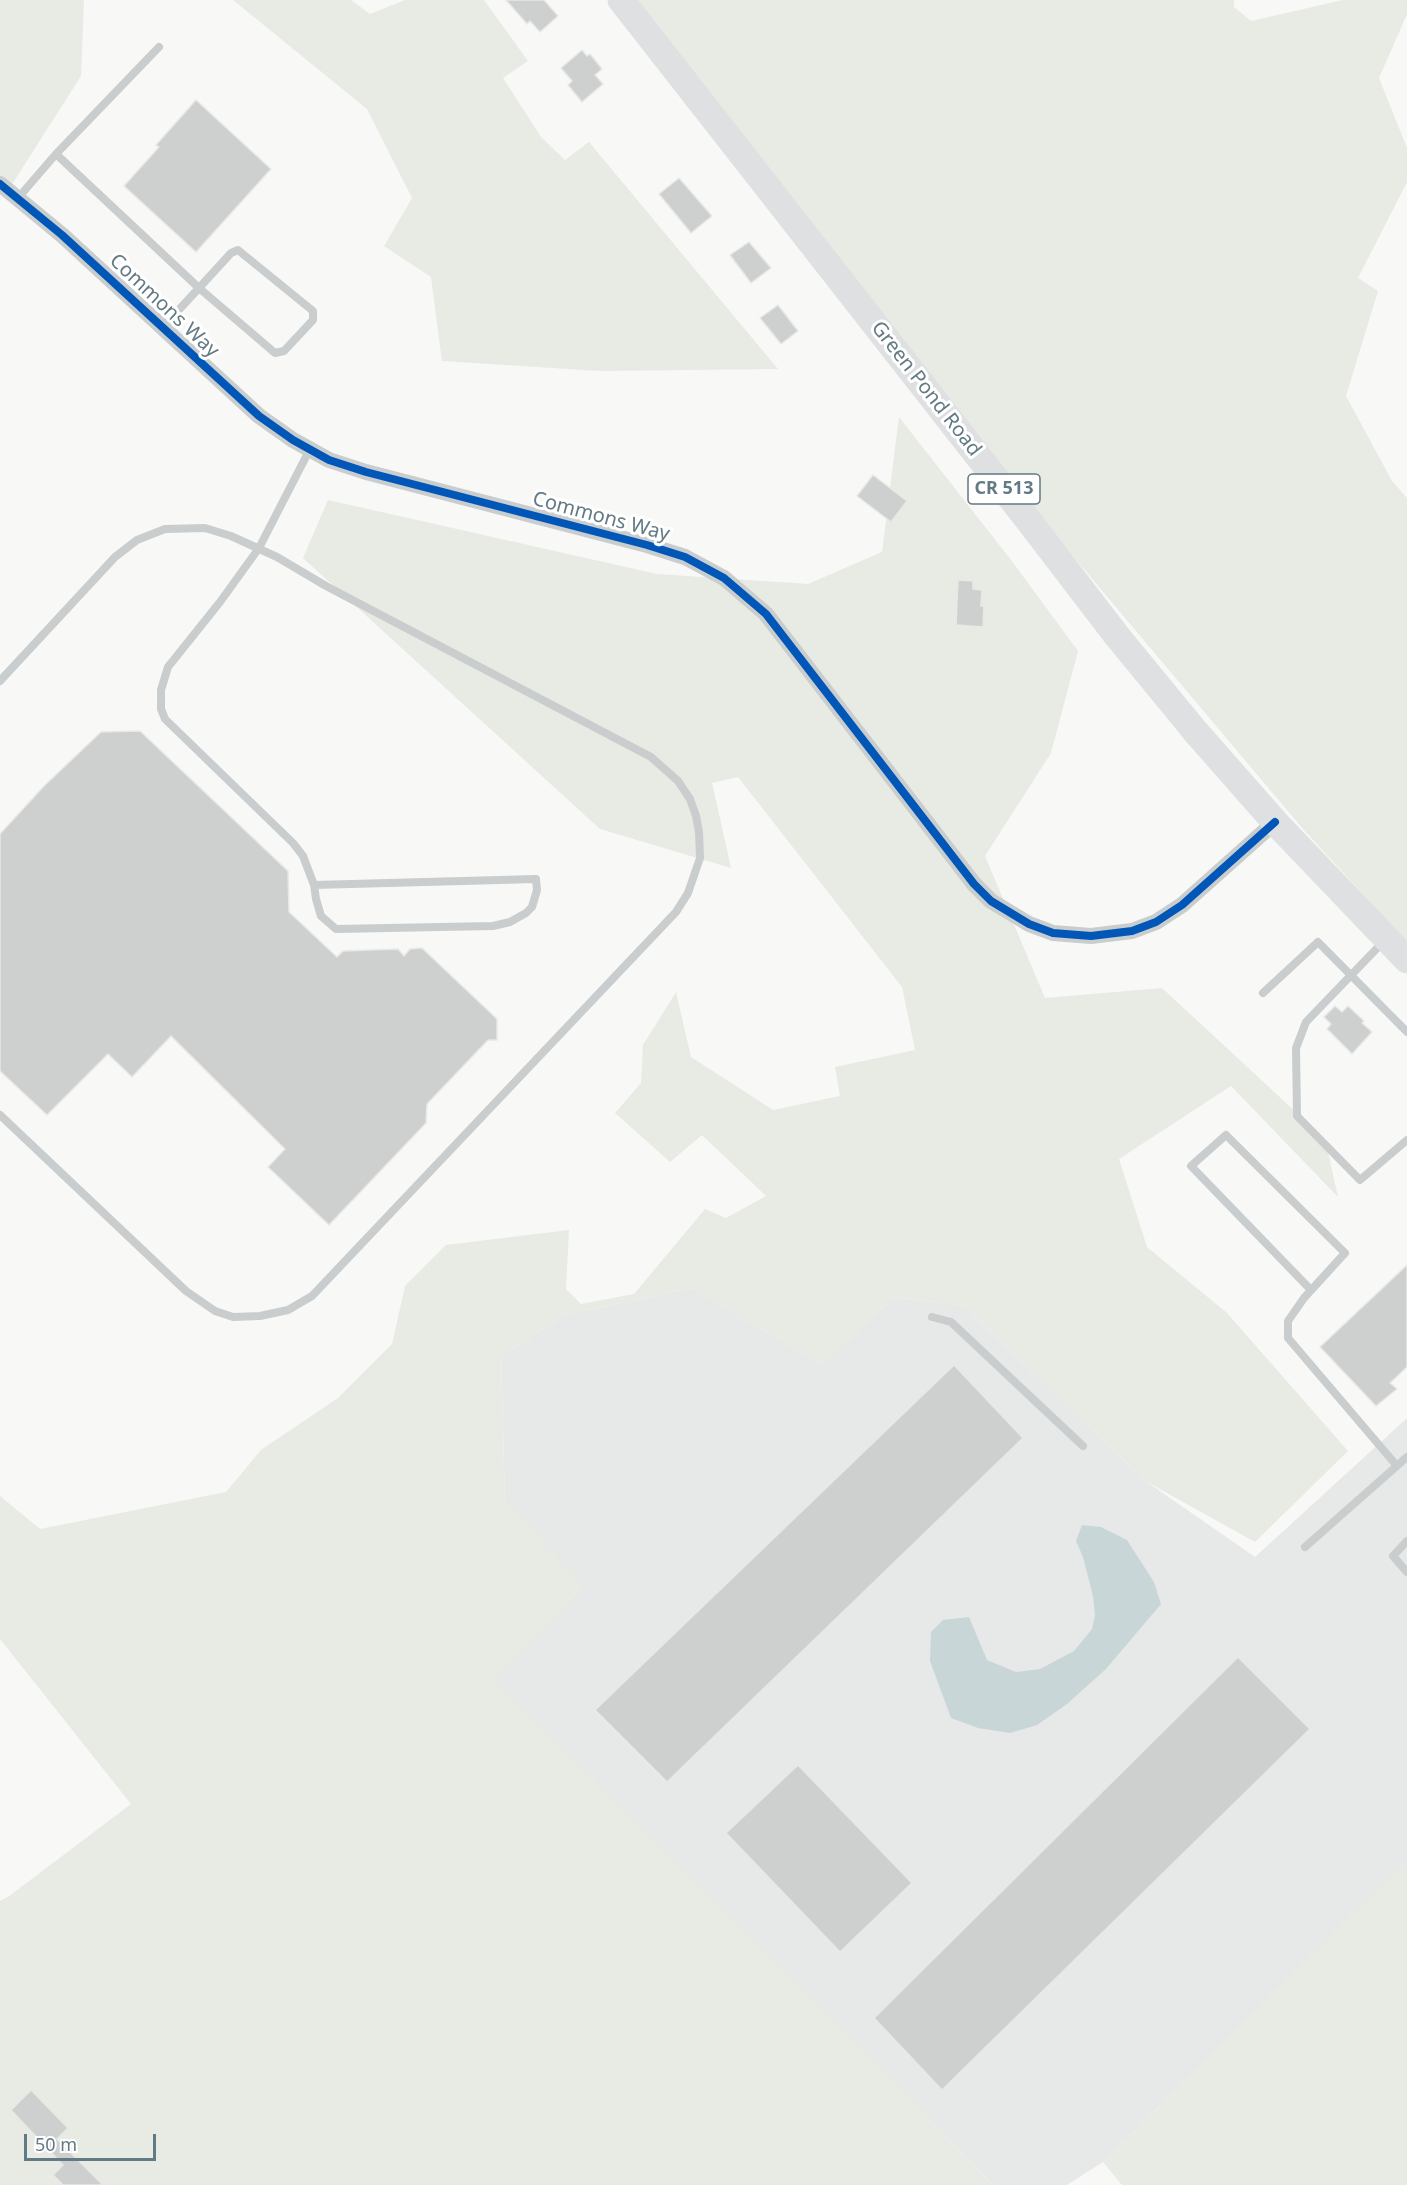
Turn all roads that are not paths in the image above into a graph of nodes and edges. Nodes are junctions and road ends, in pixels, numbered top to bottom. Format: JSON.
{"nodes":[{"id":1,"x":621,"y":0,"type":"edge"},
{"id":2,"x":159,"y":47,"type":"dead end"},
{"id":3,"x":56,"y":154,"type":"junction"},
{"id":4,"x":0,"y":184,"type":"edge"},
{"id":5,"x":18,"y":198,"type":"junction"},
{"id":6,"x":199,"y":288,"type":"junction"},
{"id":7,"x":163,"y":327,"type":"junction"},
{"id":8,"x":310,"y":449,"type":"junction"},
{"id":9,"x":259,"y":548,"type":"junction"},
{"id":10,"x":0,"y":681,"type":"edge"},
{"id":11,"x":1275,"y":822,"type":"junction"},
{"id":12,"x":314,"y":885,"type":"junction"},
{"id":13,"x":1387,"y":939,"type":"junction"},
{"id":14,"x":1407,"y":960,"type":"edge"},
{"id":15,"x":1351,"y":975,"type":"junction"},
{"id":16,"x":1263,"y":993,"type":"dead end"},
{"id":17,"x":1407,"y":1032,"type":"edge"},
{"id":18,"x":0,"y":1115,"type":"edge"},
{"id":19,"x":1407,"y":1140,"type":"edge"},
{"id":20,"x":1311,"y":1290,"type":"junction"},
{"id":21,"x":932,"y":1317,"type":"dead end"},
{"id":22,"x":1083,"y":1446,"type":"dead end"},
{"id":23,"x":1407,"y":1457,"type":"edge"},
{"id":24,"x":1397,"y":1466,"type":"junction"},
{"id":25,"x":1407,"y":1541,"type":"edge"},
{"id":26,"x":1305,"y":1547,"type":"dead end"},
{"id":27,"x":1407,"y":1572,"type":"edge"}],
"edges":[{"from":1,"to":11,"type":"main road","name":"Green Pond Road","number":"CR 513"},
{"from":2,"to":3,"type":"lane"},
{"from":3,"to":5,"type":"lane"},
{"from":3,"to":6,"type":"lane"},
{"from":4,"to":5,"type":"street","name":"Commons Way"},
{"from":5,"to":7,"type":"street","name":"Commons Way"},
{"from":6,"to":6,"type":"lane"},
{"from":6,"to":7,"type":"lane"},
{"from":7,"to":8,"type":"street","name":"Commons Way"},
{"from":8,"to":9,"type":"lane"},
{"from":8,"to":11,"type":"street","name":"Commons Way"},
{"from":9,"to":10,"type":"lane"},
{"from":9,"to":12,"type":"lane"},
{"from":9,"to":18,"type":"lane"},
{"from":11,"to":13,"type":"main road","name":"Green Pond Road","number":"CR 513"},
{"from":12,"to":12,"type":"lane"},
{"from":13,"to":14,"type":"main road","name":"Green Pond Road","number":"CR 513"},
{"from":13,"to":15,"type":"lane"},
{"from":15,"to":16,"type":"lane"},
{"from":15,"to":17,"type":"lane"},
{"from":15,"to":19,"type":"lane"},
{"from":20,"to":20,"type":"lane"},
{"from":20,"to":24,"type":"lane"},
{"from":21,"to":22,"type":"lane"},
{"from":23,"to":24,"type":"lane"},
{"from":24,"to":26,"type":"lane"},
{"from":25,"to":27,"type":"lane"}]}
